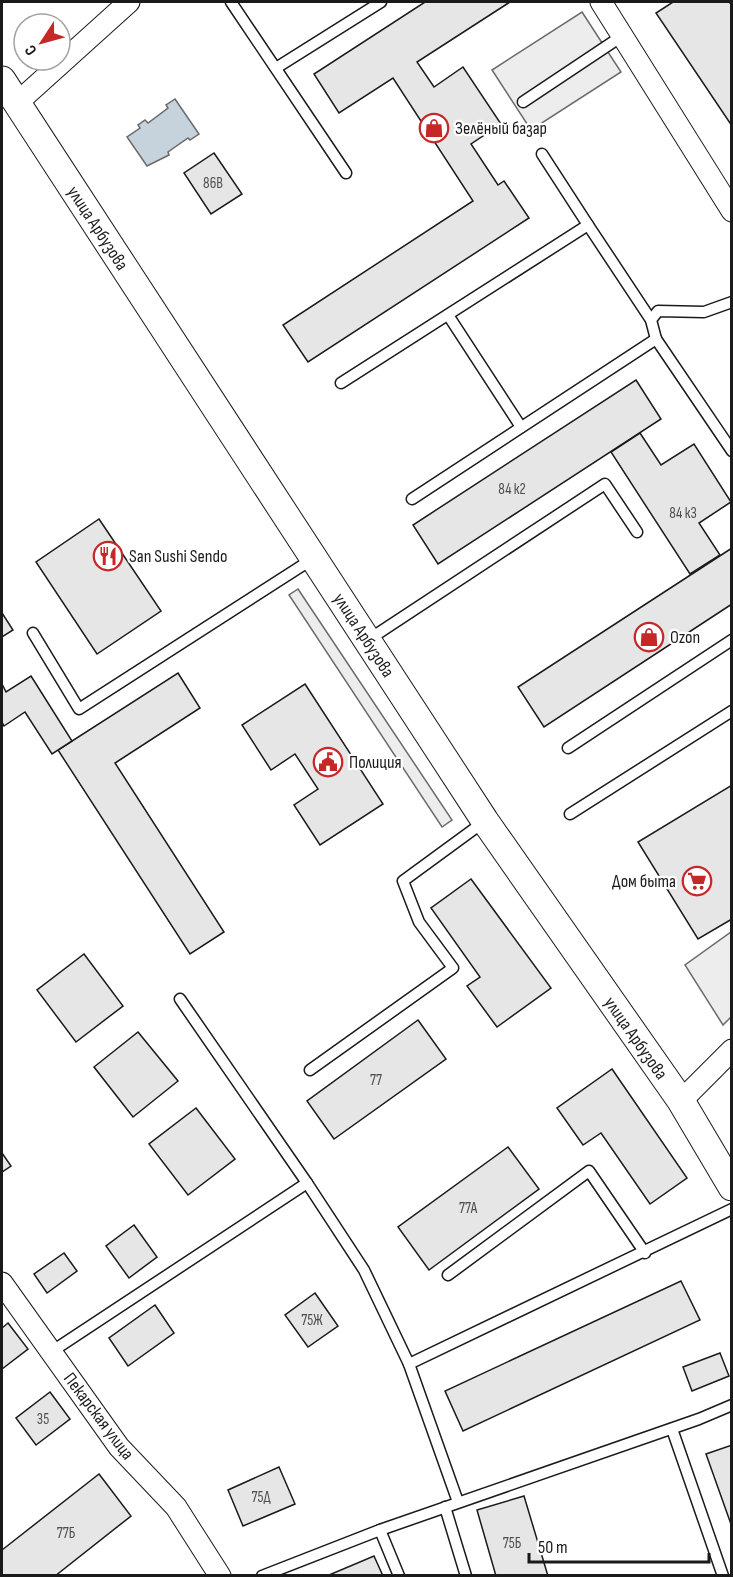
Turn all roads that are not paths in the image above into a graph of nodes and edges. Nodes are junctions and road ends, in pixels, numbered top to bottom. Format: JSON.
{"nodes":[{"id":1,"x":129,"y":2,"type":"edge"},
{"id":2,"x":231,"y":2,"type":"edge"},
{"id":3,"x":381,"y":2,"type":"edge"},
{"id":4,"x":601,"y":2,"type":"edge"},
{"id":5,"x":622,"y":36,"type":"junction"},
{"id":6,"x":276,"y":68,"type":"junction"},
{"id":7,"x":2,"y":80,"type":"edge"},
{"id":8,"x":523,"y":102,"type":"dead end"},
{"id":9,"x":9,"y":110,"type":"edge"},
{"id":10,"x":542,"y":154,"type":"dead end"},
{"id":11,"x":346,"y":173,"type":"dead end"},
{"id":12,"x":732,"y":211,"type":"edge"},
{"id":13,"x":588,"y":225,"type":"junction"},
{"id":14,"x":732,"y":302,"type":"edge"},
{"id":15,"x":448,"y":315,"type":"junction"},
{"id":16,"x":651,"y":320,"type":"junction"},
{"id":17,"x":656,"y":339,"type":"junction"},
{"id":18,"x":341,"y":383,"type":"dead end"},
{"id":19,"x":521,"y":427,"type":"junction"},
{"id":20,"x":732,"y":452,"type":"edge"},
{"id":21,"x":412,"y":500,"type":"dead end"},
{"id":22,"x":637,"y":532,"type":"dead end"},
{"id":23,"x":314,"y":558,"type":"junction"},
{"id":24,"x":33,"y":633,"type":"dead end"},
{"id":25,"x":367,"y":640,"type":"junction"},
{"id":26,"x":732,"y":640,"type":"edge"},
{"id":27,"x":732,"y":711,"type":"edge"},
{"id":28,"x":568,"y":748,"type":"dead end"},
{"id":29,"x":570,"y":814,"type":"dead end"},
{"id":30,"x":485,"y":821,"type":"junction"},
{"id":31,"x":180,"y":999,"type":"dead end"},
{"id":32,"x":732,"y":1050,"type":"edge"},
{"id":33,"x":310,"y":1070,"type":"dead end"},
{"id":34,"x":681,"y":1101,"type":"junction"},
{"id":35,"x":307,"y":1183,"type":"junction"},
{"id":36,"x":732,"y":1188,"type":"edge"},
{"id":37,"x":732,"y":1209,"type":"edge"},
{"id":38,"x":645,"y":1253,"type":"junction"},
{"id":39,"x":447,"y":1275,"type":"dead end"},
{"id":40,"x":2,"y":1283,"type":"edge"},
{"id":41,"x":51,"y":1352,"type":"junction"},
{"id":42,"x":409,"y":1364,"type":"junction"},
{"id":43,"x":732,"y":1405,"type":"edge"},
{"id":44,"x":672,"y":1429,"type":"junction"},
{"id":45,"x":458,"y":1502,"type":"junction"},
{"id":46,"x":445,"y":1507,"type":"junction"},
{"id":47,"x":380,"y":1530,"type":"junction"},
{"id":48,"x":220,"y":1575,"type":"edge"},
{"id":49,"x":262,"y":1575,"type":"edge"},
{"id":50,"x":399,"y":1575,"type":"edge"},
{"id":51,"x":466,"y":1575,"type":"edge"},
{"id":52,"x":723,"y":1575,"type":"edge"}],
"edges":[{"from":1,"to":9,"type":"street"},
{"from":2,"to":6,"type":"lane"},
{"from":3,"to":6,"type":"lane"},
{"from":4,"to":5,"type":"street"},
{"from":5,"to":8,"type":"lane"},
{"from":5,"to":12,"type":"street"},
{"from":6,"to":11,"type":"lane"},
{"from":7,"to":9,"type":"street","name":"улица Арбузова"},
{"from":9,"to":23,"type":"street","name":"улица Арбузова"},
{"from":10,"to":13,"type":"lane"},
{"from":13,"to":15,"type":"lane"},
{"from":13,"to":16,"type":"lane"},
{"from":14,"to":16,"type":"lane"},
{"from":15,"to":18,"type":"lane"},
{"from":15,"to":19,"type":"lane"},
{"from":16,"to":17,"type":"lane"},
{"from":17,"to":19,"type":"lane"},
{"from":17,"to":20,"type":"lane"},
{"from":19,"to":21,"type":"lane"},
{"from":22,"to":25,"type":"lane"},
{"from":23,"to":24,"type":"lane"},
{"from":23,"to":25,"type":"street","name":"улица Арбузова"},
{"from":25,"to":30,"type":"street","name":"улица Арбузова"},
{"from":26,"to":28,"type":"lane"},
{"from":27,"to":29,"type":"lane"},
{"from":30,"to":33,"type":"lane"},
{"from":30,"to":34,"type":"street","name":"улица Арбузова"},
{"from":31,"to":35,"type":"lane"},
{"from":32,"to":34,"type":"street"},
{"from":34,"to":36,"type":"street","name":"улица Арбузова"},
{"from":35,"to":41,"type":"lane"},
{"from":35,"to":42,"type":"lane"},
{"from":37,"to":38,"type":"lane"},
{"from":38,"to":39,"type":"lane"},
{"from":38,"to":42,"type":"lane"},
{"from":40,"to":41,"type":"street","name":"Пекарская улица"},
{"from":41,"to":48,"type":"street","name":"Пекарская улица"},
{"from":42,"to":45,"type":"lane"},
{"from":43,"to":44,"type":"lane"},
{"from":44,"to":45,"type":"lane"},
{"from":44,"to":52,"type":"lane"},
{"from":45,"to":46,"type":"lane"},
{"from":46,"to":47,"type":"lane"},
{"from":46,"to":51,"type":"lane"},
{"from":47,"to":49,"type":"lane"},
{"from":47,"to":50,"type":"lane"}]}
